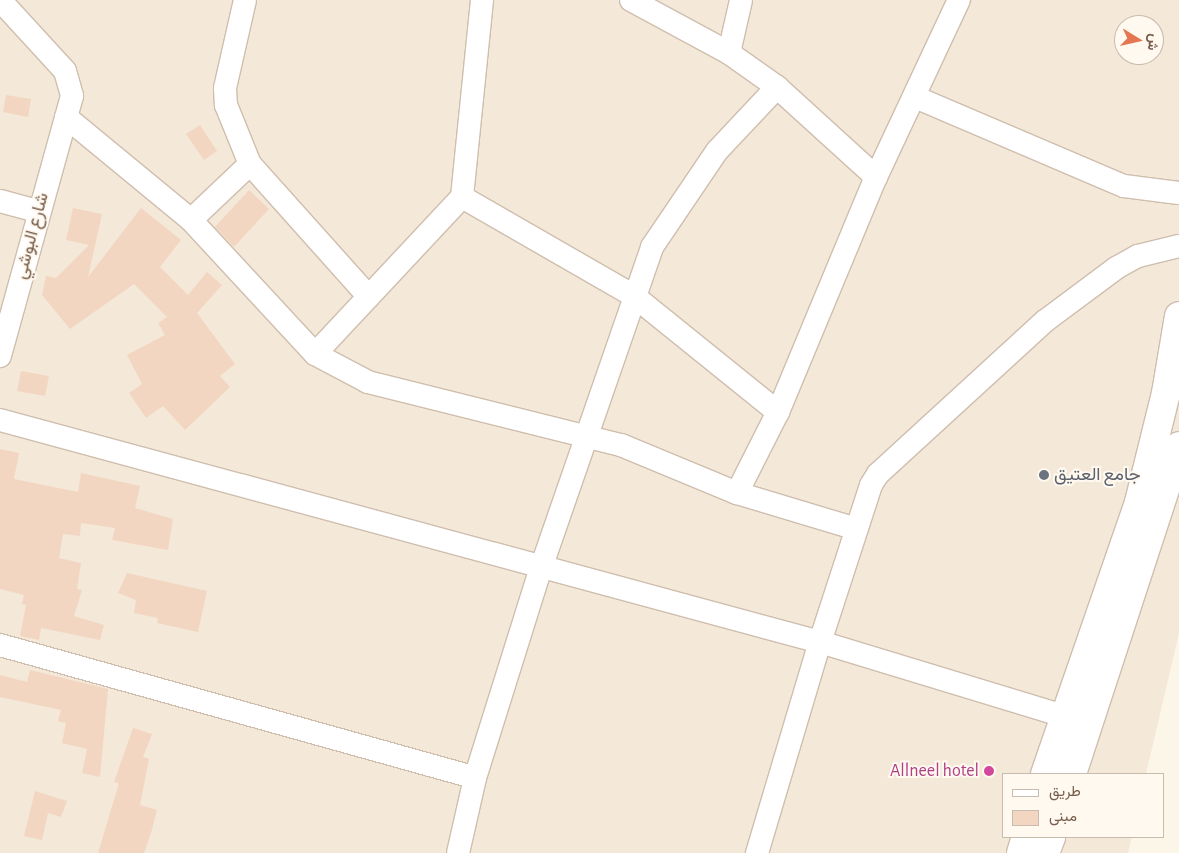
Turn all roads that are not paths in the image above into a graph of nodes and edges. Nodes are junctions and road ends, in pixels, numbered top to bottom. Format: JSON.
{"nodes":[{"id":1,"x":0,"y":0,"type":"edge"},
{"id":2,"x":246,"y":0,"type":"edge"},
{"id":3,"x":482,"y":0,"type":"edge"},
{"id":4,"x":631,"y":0,"type":"edge"},
{"id":5,"x":742,"y":0,"type":"edge"},
{"id":6,"x":959,"y":0,"type":"edge"},
{"id":7,"x":729,"y":52,"type":"junction"},
{"id":8,"x":777,"y":87,"type":"junction"},
{"id":9,"x":915,"y":97,"type":"junction"},
{"id":10,"x":66,"y":117,"type":"junction"},
{"id":11,"x":250,"y":164,"type":"junction"},
{"id":12,"x":876,"y":177,"type":"junction"},
{"id":13,"x":1179,"y":193,"type":"edge"},
{"id":14,"x":462,"y":197,"type":"junction"},
{"id":15,"x":0,"y":201,"type":"edge"},
{"id":16,"x":38,"y":211,"type":"junction"},
{"id":17,"x":191,"y":220,"type":"junction"},
{"id":18,"x":1179,"y":246,"type":"edge"},
{"id":19,"x":634,"y":296,"type":"junction"},
{"id":20,"x":369,"y":297,"type":"junction"},
{"id":21,"x":1178,"y":330,"type":"edge"},
{"id":22,"x":315,"y":354,"type":"junction"},
{"id":23,"x":0,"y":356,"type":"edge"},
{"id":24,"x":778,"y":412,"type":"junction"},
{"id":25,"x":0,"y":420,"type":"edge"},
{"id":26,"x":586,"y":435,"type":"junction"},
{"id":27,"x":1179,"y":446,"type":"edge"},
{"id":28,"x":737,"y":493,"type":"junction"},
{"id":29,"x":857,"y":529,"type":"junction"},
{"id":30,"x":541,"y":568,"type":"junction"},
{"id":31,"x":820,"y":642,"type":"junction"},
{"id":32,"x":0,"y":645,"type":"edge"},
{"id":33,"x":1064,"y":716,"type":"junction"},
{"id":34,"x":1046,"y":773,"type":"edge"},
{"id":35,"x":1072,"y":773,"type":"edge"},
{"id":36,"x":475,"y":778,"type":"junction"},
{"id":37,"x":1026,"y":838,"type":"edge"},
{"id":38,"x":1051,"y":838,"type":"edge"},
{"id":39,"x":458,"y":853,"type":"edge"},
{"id":40,"x":757,"y":853,"type":"edge"},
{"id":41,"x":1021,"y":853,"type":"edge"},
{"id":42,"x":1045,"y":853,"type":"edge"}],
"edges":[{"from":1,"to":10,"type":"street","name":"شارع البوشي"},
{"from":2,"to":11,"type":"street"},
{"from":3,"to":14,"type":"street"},
{"from":4,"to":7,"type":"street"},
{"from":5,"to":7,"type":"street"},
{"from":6,"to":9,"type":"street"},
{"from":7,"to":8,"type":"street"},
{"from":8,"to":12,"type":"street"},
{"from":8,"to":19,"type":"street"},
{"from":9,"to":12,"type":"street"},
{"from":9,"to":13,"type":"street"},
{"from":10,"to":16,"type":"street","name":"شارع البوشي"},
{"from":10,"to":17,"type":"street"},
{"from":11,"to":17,"type":"street"},
{"from":11,"to":20,"type":"street"},
{"from":12,"to":24,"type":"street"},
{"from":14,"to":19,"type":"street"},
{"from":14,"to":20,"type":"street"},
{"from":15,"to":16,"type":"street"},
{"from":16,"to":23,"type":"street","name":"شارع البوشي"},
{"from":17,"to":22,"type":"street"},
{"from":18,"to":29,"type":"street"},
{"from":19,"to":24,"type":"street"},
{"from":19,"to":26,"type":"street"},
{"from":20,"to":22,"type":"street"},
{"from":21,"to":33,"type":"main road"},
{"from":22,"to":26,"type":"street"},
{"from":24,"to":28,"type":"street"},
{"from":25,"to":30,"type":"street"},
{"from":26,"to":28,"type":"street"},
{"from":26,"to":30,"type":"street"},
{"from":27,"to":35,"type":"main road"},
{"from":28,"to":29,"type":"street"},
{"from":29,"to":31,"type":"street"},
{"from":30,"to":31,"type":"street"},
{"from":30,"to":36,"type":"street"},
{"from":31,"to":33,"type":"street"},
{"from":31,"to":40,"type":"street"},
{"from":32,"to":36,"type":"street"},
{"from":33,"to":34,"type":"main road"},
{"from":36,"to":39,"type":"street"},
{"from":37,"to":41,"type":"main road"},
{"from":38,"to":42,"type":"main road"}]}
